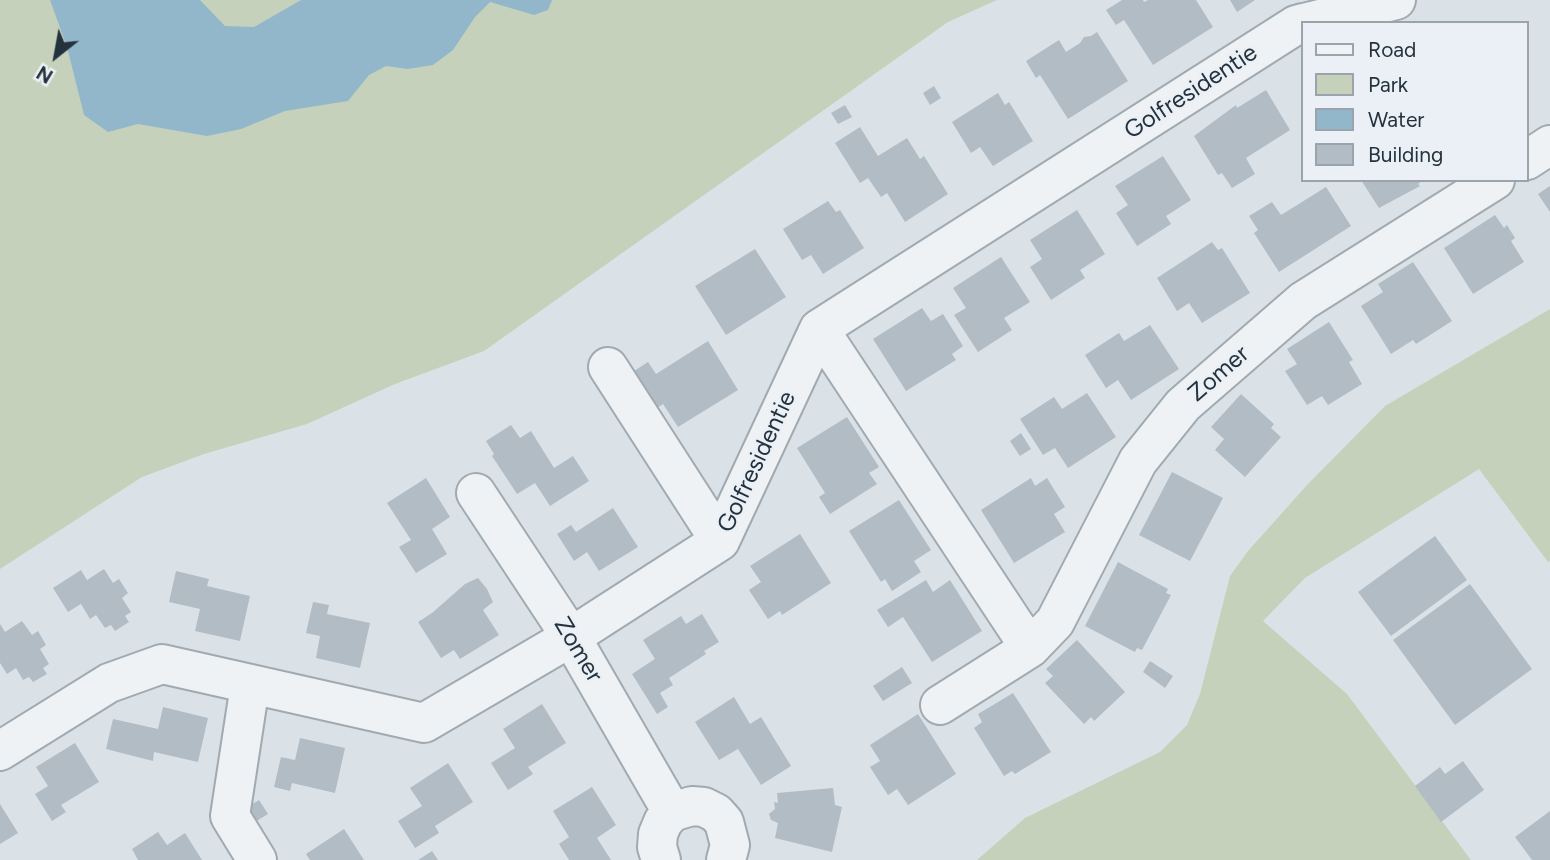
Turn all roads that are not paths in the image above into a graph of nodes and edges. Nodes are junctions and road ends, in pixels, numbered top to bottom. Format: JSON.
{"nodes":[{"id":1,"x":1396,"y":0,"type":"edge"},
{"id":2,"x":1312,"y":21,"type":"edge"},
{"id":3,"x":1302,"y":24,"type":"edge"},
{"id":4,"x":1550,"y":145,"type":"edge"},
{"id":5,"x":1529,"y":159,"type":"edge"},
{"id":6,"x":1491,"y":182,"type":"edge"},
{"id":7,"x":819,"y":329,"type":"junction"},
{"id":8,"x":608,"y":367,"type":"dead end"},
{"id":9,"x":476,"y":493,"type":"dead end"},
{"id":10,"x":720,"y":541,"type":"junction"},
{"id":11,"x":571,"y":637,"type":"junction"},
{"id":12,"x":1030,"y":648,"type":"junction"},
{"id":13,"x":250,"y":685,"type":"junction"},
{"id":14,"x":940,"y":705,"type":"dead end"},
{"id":15,"x":0,"y":751,"type":"edge"},
{"id":16,"x":672,"y":813,"type":"junction"},
{"id":17,"x":257,"y":860,"type":"edge"},
{"id":18,"x":661,"y":860,"type":"edge"},
{"id":19,"x":726,"y":860,"type":"edge"}],
"edges":[{"from":1,"to":2,"type":"street","name":"Golfresidentie"},
{"from":3,"to":7,"type":"street","name":"Golfresidentie"},
{"from":4,"to":5,"type":"street"},
{"from":6,"to":12,"type":"street","name":"Zomer"},
{"from":7,"to":10,"type":"street","name":"Golfresidentie"},
{"from":7,"to":12,"type":"street"},
{"from":8,"to":10,"type":"street"},
{"from":9,"to":11,"type":"street","name":"Zomer"},
{"from":10,"to":11,"type":"street","name":"Golfresidentie"},
{"from":11,"to":13,"type":"street","name":"Golfresidentie"},
{"from":11,"to":16,"type":"street","name":"Zomer"},
{"from":12,"to":14,"type":"street","name":"Zomer"},
{"from":13,"to":15,"type":"street","name":"Golfresidentie"},
{"from":13,"to":17,"type":"street"},
{"from":16,"to":18,"type":"street"},
{"from":16,"to":19,"type":"street"}]}
